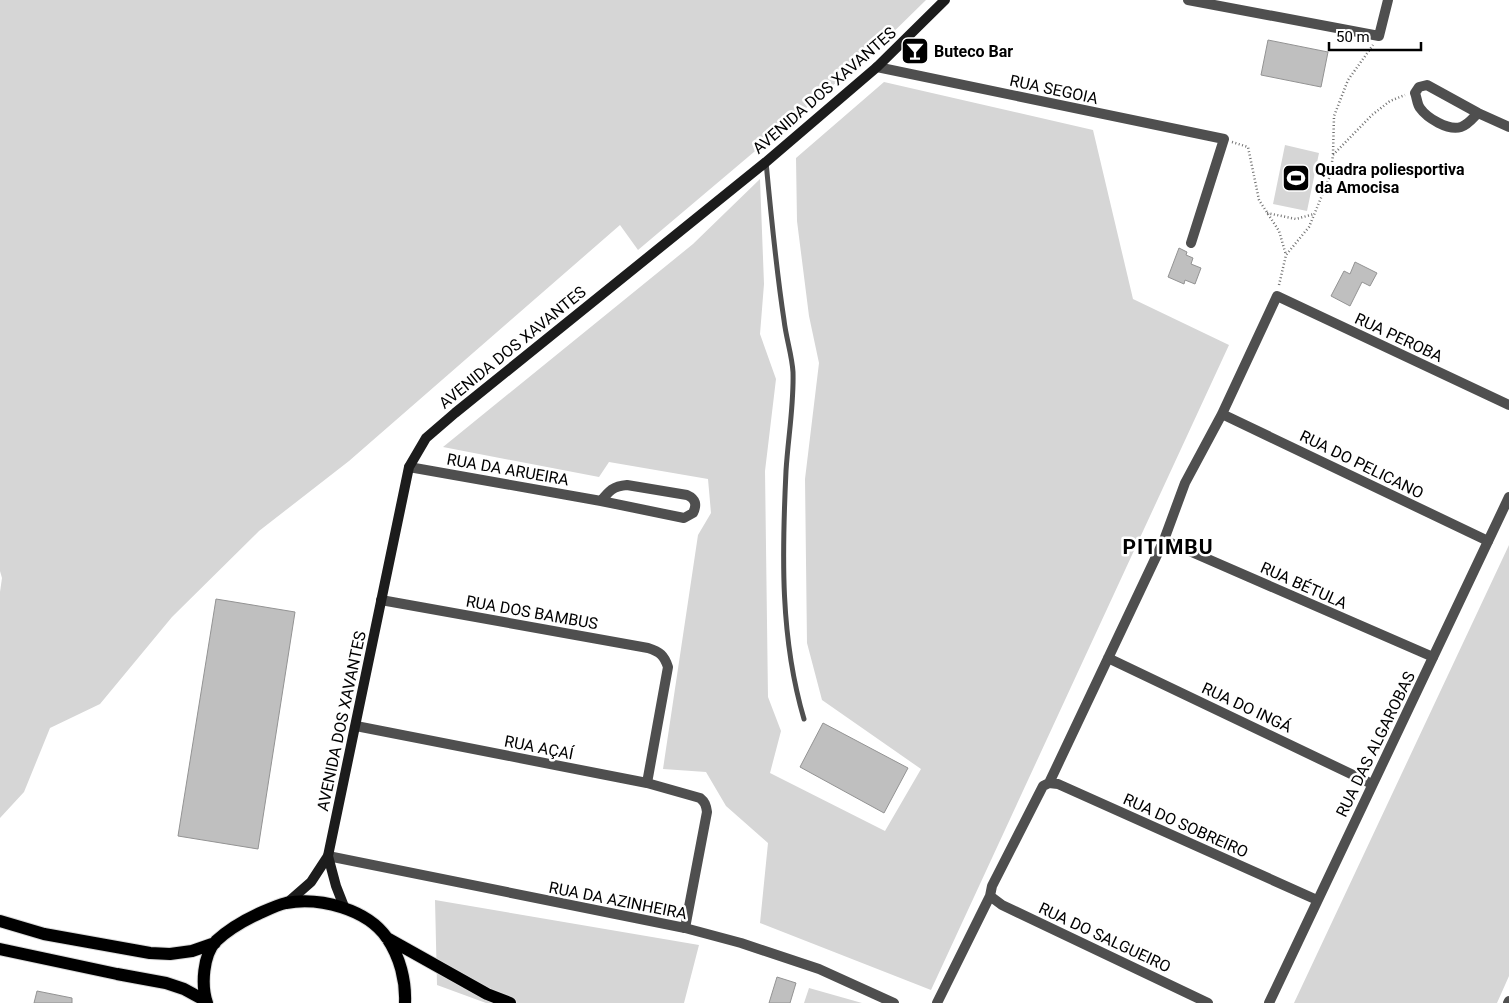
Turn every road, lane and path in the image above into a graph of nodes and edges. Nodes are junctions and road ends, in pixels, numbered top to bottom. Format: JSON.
{"nodes":[{"id":1,"x":945,"y":0,"type":"edge"},
{"id":2,"x":1188,"y":0,"type":"edge"},
{"id":3,"x":1388,"y":0,"type":"edge"},
{"id":4,"x":1379,"y":36,"type":"junction"},
{"id":5,"x":877,"y":67,"type":"junction"},
{"id":6,"x":1415,"y":93,"type":"junction"},
{"id":7,"x":1478,"y":113,"type":"junction"},
{"id":8,"x":1509,"y":127,"type":"edge"},
{"id":9,"x":1224,"y":139,"type":"junction"},
{"id":10,"x":1334,"y":156,"type":"junction"},
{"id":11,"x":766,"y":162,"type":"junction"},
{"id":12,"x":1267,"y":213,"type":"junction"},
{"id":13,"x":1314,"y":214,"type":"junction"},
{"id":14,"x":1191,"y":243,"type":"dead end"},
{"id":15,"x":1286,"y":255,"type":"junction"},
{"id":16,"x":1277,"y":296,"type":"junction"},
{"id":17,"x":1509,"y":405,"type":"edge"},
{"id":18,"x":1222,"y":414,"type":"junction"},
{"id":19,"x":409,"y":467,"type":"junction"},
{"id":20,"x":1509,"y":497,"type":"edge"},
{"id":21,"x":600,"y":501,"type":"junction"},
{"id":22,"x":1164,"y":540,"type":"junction"},
{"id":23,"x":1488,"y":541,"type":"junction"},
{"id":24,"x":381,"y":600,"type":"junction"},
{"id":25,"x":1433,"y":657,"type":"junction"},
{"id":26,"x":1108,"y":658,"type":"junction"},
{"id":27,"x":804,"y":719,"type":"dead end"},
{"id":28,"x":356,"y":726,"type":"junction"},
{"id":29,"x":647,"y":783,"type":"junction"},
{"id":30,"x":1372,"y":784,"type":"junction"},
{"id":31,"x":1046,"y":785,"type":"junction"},
{"id":32,"x":328,"y":856,"type":"junction"},
{"id":33,"x":990,"y":896,"type":"junction"},
{"id":34,"x":1317,"y":900,"type":"junction"},
{"id":35,"x":286,"y":903,"type":"junction"},
{"id":36,"x":345,"y":909,"type":"junction"},
{"id":37,"x":0,"y":921,"type":"edge"},
{"id":38,"x":684,"y":928,"type":"junction"},
{"id":39,"x":387,"y":938,"type":"junction"},
{"id":40,"x":215,"y":943,"type":"junction"},
{"id":41,"x":0,"y":949,"type":"edge"},
{"id":42,"x":206,"y":1002,"type":"edge"},
{"id":43,"x":405,"y":1003,"type":"edge"},
{"id":44,"x":510,"y":1003,"type":"edge"},
{"id":45,"x":894,"y":1003,"type":"edge"},
{"id":46,"x":937,"y":1003,"type":"edge"},
{"id":47,"x":1208,"y":1003,"type":"edge"},
{"id":48,"x":1269,"y":1003,"type":"edge"}],
"edges":[{"from":1,"to":5,"type":"main road","name":"AVENIDA DOS XAVANTES"},
{"from":2,"to":4,"type":"street"},
{"from":3,"to":4,"type":"street"},
{"from":4,"to":10,"type":"path"},
{"from":5,"to":9,"type":"street","name":"RUA SEGOIA"},
{"from":5,"to":11,"type":"main road","name":"AVENIDA DOS XAVANTES"},
{"from":6,"to":7,"type":"street"},
{"from":6,"to":7,"type":"street"},
{"from":6,"to":10,"type":"path"},
{"from":7,"to":8,"type":"street"},
{"from":9,"to":12,"type":"path"},
{"from":9,"to":14,"type":"street"},
{"from":10,"to":13,"type":"path"},
{"from":11,"to":19,"type":"main road","name":"AVENIDA DOS XAVANTES"},
{"from":11,"to":27,"type":"lane"},
{"from":12,"to":13,"type":"path"},
{"from":12,"to":15,"type":"path"},
{"from":13,"to":15,"type":"path"},
{"from":15,"to":16,"type":"path"},
{"from":16,"to":17,"type":"street","name":"RUA PEROBA"},
{"from":16,"to":18,"type":"street"},
{"from":18,"to":22,"type":"street"},
{"from":18,"to":23,"type":"street","name":"RUA DO PELICANO"},
{"from":19,"to":21,"type":"street","name":"RUA DA ARUEIRA"},
{"from":19,"to":24,"type":"main road","name":"AVENIDA DOS XAVANTES"},
{"from":20,"to":23,"type":"street","name":"RUA DAS ALGAROBAS"},
{"from":21,"to":21,"type":"street","name":"RUA DA ARUEIRA"},
{"from":22,"to":25,"type":"street","name":"RUA BÉTULA"},
{"from":22,"to":26,"type":"street"},
{"from":23,"to":25,"type":"street","name":"RUA DAS ALGAROBAS"},
{"from":24,"to":28,"type":"main road","name":"AVENIDA DOS XAVANTES"},
{"from":24,"to":29,"type":"street","name":"RUA DOS BAMBUS"},
{"from":25,"to":30,"type":"street","name":"RUA DAS ALGAROBAS"},
{"from":26,"to":30,"type":"street","name":"RUA DO INGÁ"},
{"from":26,"to":31,"type":"street"},
{"from":28,"to":29,"type":"street","name":"RUA AÇAÍ"},
{"from":28,"to":32,"type":"main road","name":"AVENIDA DOS XAVANTES"},
{"from":29,"to":38,"type":"street","name":"RUA AÇAÍ"},
{"from":30,"to":34,"type":"street","name":"RUA DAS ALGAROBAS"},
{"from":31,"to":33,"type":"street"},
{"from":31,"to":34,"type":"street","name":"RUA DO SOBREIRO"},
{"from":32,"to":35,"type":"main road","name":"AVENIDA DOS XAVANTES"},
{"from":32,"to":36,"type":"main road","name":"AVENIDA DOS XAVANTES"},
{"from":32,"to":38,"type":"street","name":"RUA DA AZINHEIRA"},
{"from":33,"to":46,"type":"street"},
{"from":33,"to":47,"type":"street","name":"RUA DO SALGUEIRO"},
{"from":34,"to":48,"type":"street","name":"RUA DAS ALGAROBAS"},
{"from":35,"to":36,"type":"main road"},
{"from":35,"to":40,"type":"main road"},
{"from":36,"to":39,"type":"main road"},
{"from":37,"to":40,"type":"main road"},
{"from":38,"to":45,"type":"street","name":"RUA DA AZINHEIRA"},
{"from":39,"to":43,"type":"main road"},
{"from":39,"to":44,"type":"main road"},
{"from":40,"to":42,"type":"main road"},
{"from":41,"to":42,"type":"main road"}]}
